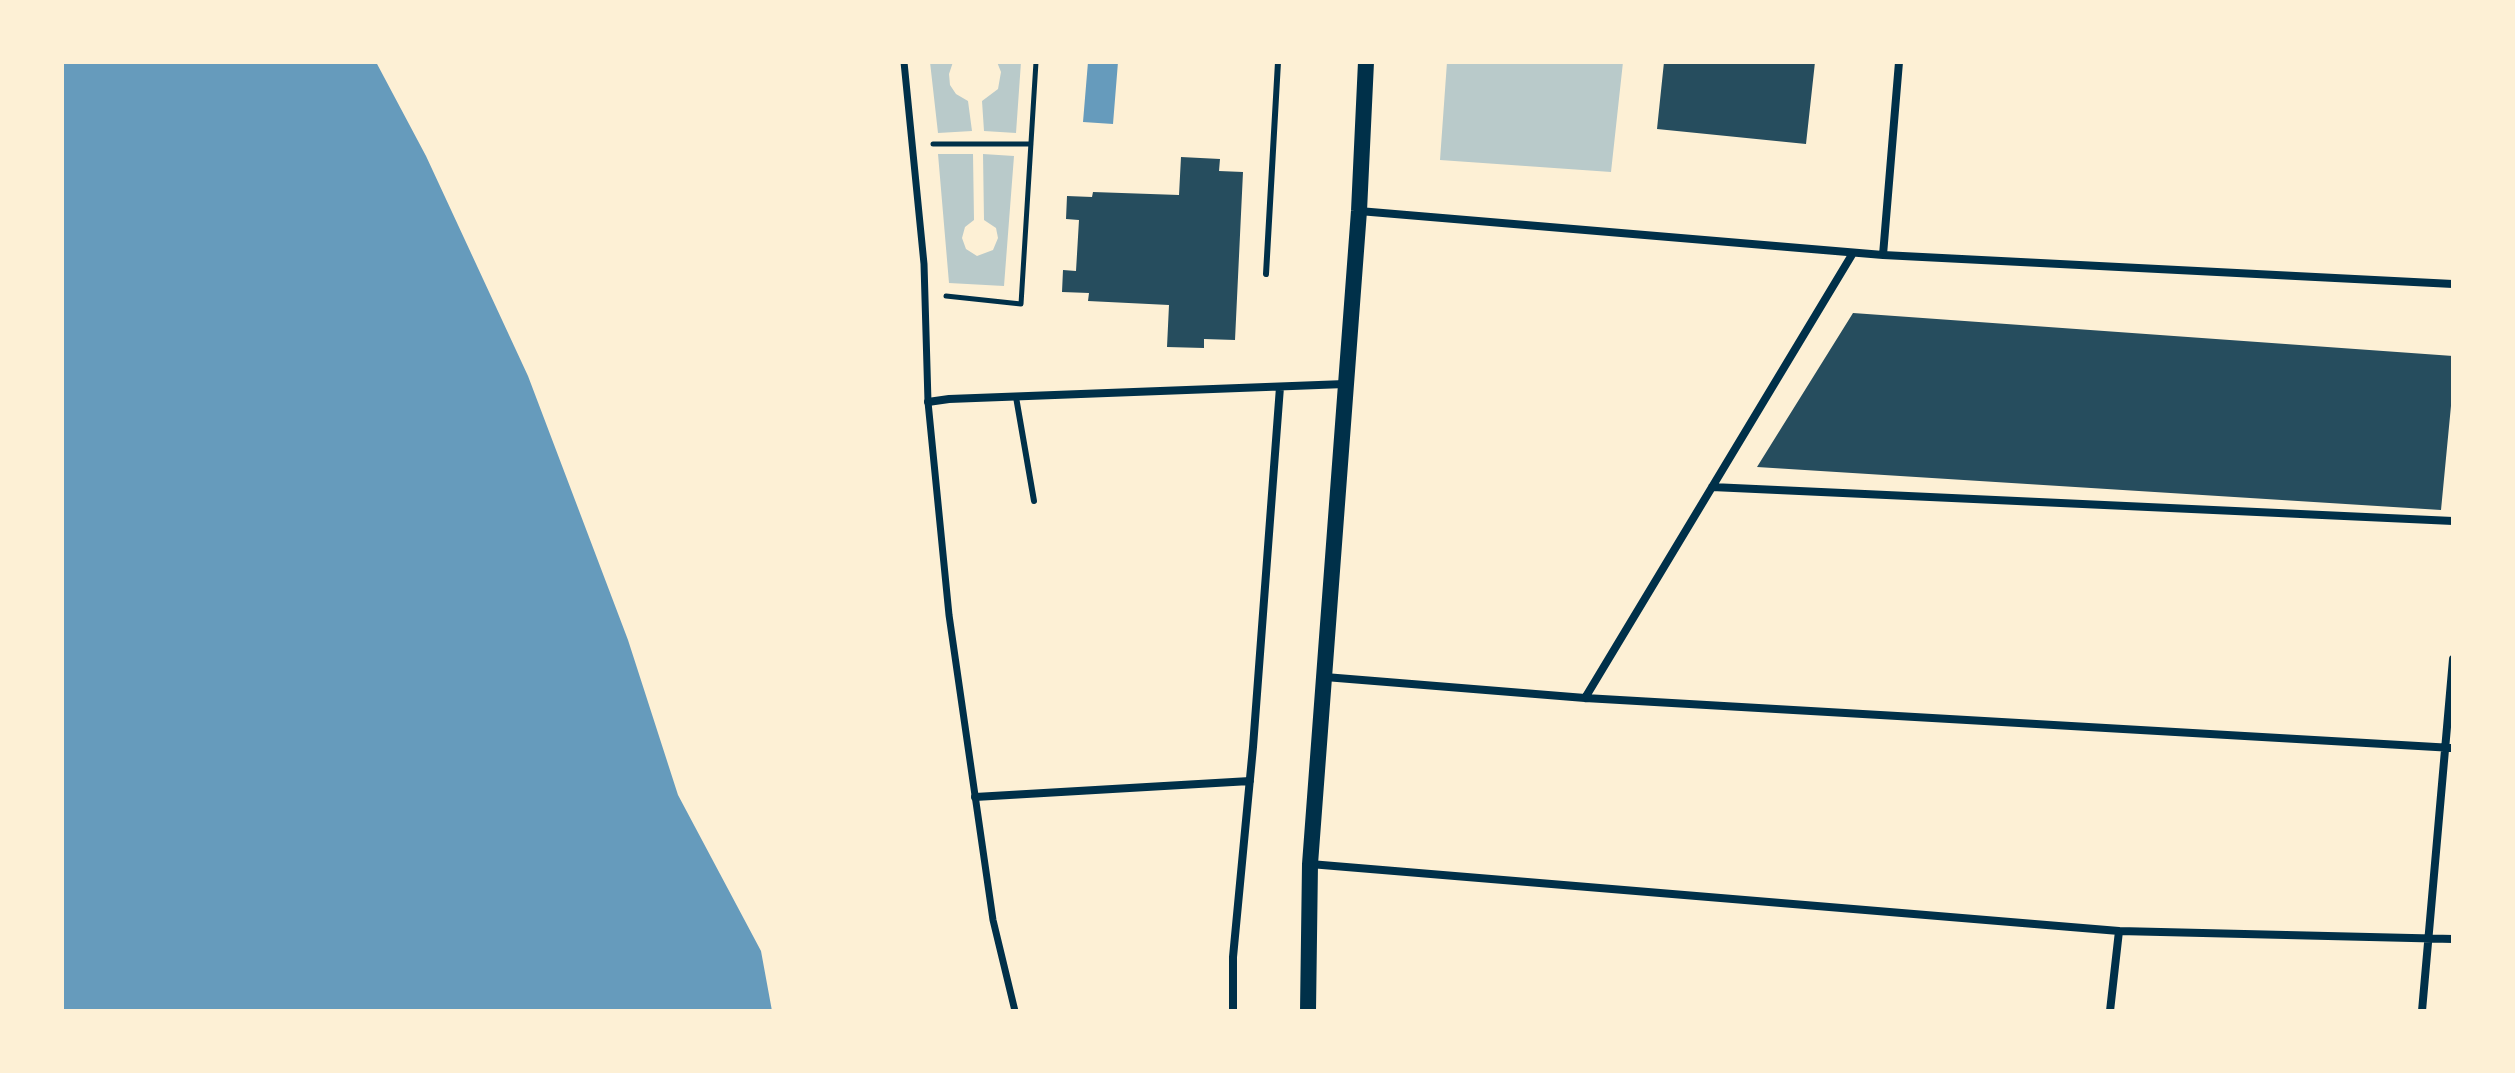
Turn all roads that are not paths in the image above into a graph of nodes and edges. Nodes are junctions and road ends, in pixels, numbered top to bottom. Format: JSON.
{"nodes":[{"id":1,"x":904,"y":62,"type":"edge"},
{"id":2,"x":1278,"y":62,"type":"edge"},
{"id":3,"x":1366,"y":62,"type":"edge"},
{"id":4,"x":1899,"y":62,"type":"edge"},
{"id":5,"x":1359,"y":211,"type":"junction"},
{"id":6,"x":1853,"y":253,"type":"junction"},
{"id":7,"x":1883,"y":255,"type":"junction"},
{"id":8,"x":1266,"y":274,"type":"dead end"},
{"id":9,"x":2453,"y":284,"type":"edge"},
{"id":10,"x":1346,"y":384,"type":"junction"},
{"id":11,"x":1280,"y":387,"type":"junction"},
{"id":12,"x":1016,"y":397,"type":"junction"},
{"id":13,"x":928,"y":402,"type":"junction"},
{"id":14,"x":1712,"y":487,"type":"junction"},
{"id":15,"x":1034,"y":501,"type":"dead end"},
{"id":16,"x":2453,"y":521,"type":"edge"},
{"id":17,"x":2453,"y":659,"type":"edge"},
{"id":18,"x":1325,"y":677,"type":"junction"},
{"id":19,"x":1585,"y":698,"type":"junction"},
{"id":20,"x":2449,"y":748,"type":"edge"},
{"id":21,"x":1250,"y":781,"type":"junction"},
{"id":22,"x":975,"y":797,"type":"junction"},
{"id":23,"x":1310,"y":864,"type":"junction"},
{"id":24,"x":2119,"y":931,"type":"junction"},
{"id":25,"x":2428,"y":937,"type":"junction"},
{"id":26,"x":2453,"y":939,"type":"edge"},
{"id":27,"x":1015,"y":1011,"type":"edge"},
{"id":28,"x":1233,"y":1011,"type":"edge"},
{"id":29,"x":1308,"y":1011,"type":"edge"},
{"id":30,"x":2110,"y":1011,"type":"edge"},
{"id":31,"x":2422,"y":1011,"type":"edge"}],
"edges":[{"from":1,"to":13,"type":"street"},
{"from":2,"to":8,"type":"lane"},
{"from":3,"to":5,"type":"main road"},
{"from":4,"to":7,"type":"street"},
{"from":5,"to":6,"type":"street"},
{"from":5,"to":10,"type":"main road"},
{"from":6,"to":7,"type":"street"},
{"from":6,"to":14,"type":"street"},
{"from":7,"to":9,"type":"street"},
{"from":10,"to":11,"type":"street"},
{"from":10,"to":18,"type":"main road"},
{"from":11,"to":12,"type":"street"},
{"from":11,"to":21,"type":"street"},
{"from":12,"to":13,"type":"street"},
{"from":12,"to":15,"type":"lane"},
{"from":13,"to":22,"type":"street"},
{"from":14,"to":16,"type":"street"},
{"from":14,"to":19,"type":"street"},
{"from":17,"to":20,"type":"street"},
{"from":18,"to":19,"type":"street"},
{"from":18,"to":23,"type":"main road"},
{"from":19,"to":20,"type":"street"},
{"from":20,"to":25,"type":"street"},
{"from":21,"to":22,"type":"street"},
{"from":21,"to":28,"type":"street"},
{"from":22,"to":27,"type":"street"},
{"from":23,"to":24,"type":"street"},
{"from":23,"to":29,"type":"main road"},
{"from":24,"to":25,"type":"street"},
{"from":24,"to":30,"type":"street"},
{"from":25,"to":26,"type":"street"},
{"from":25,"to":31,"type":"street"}]}
